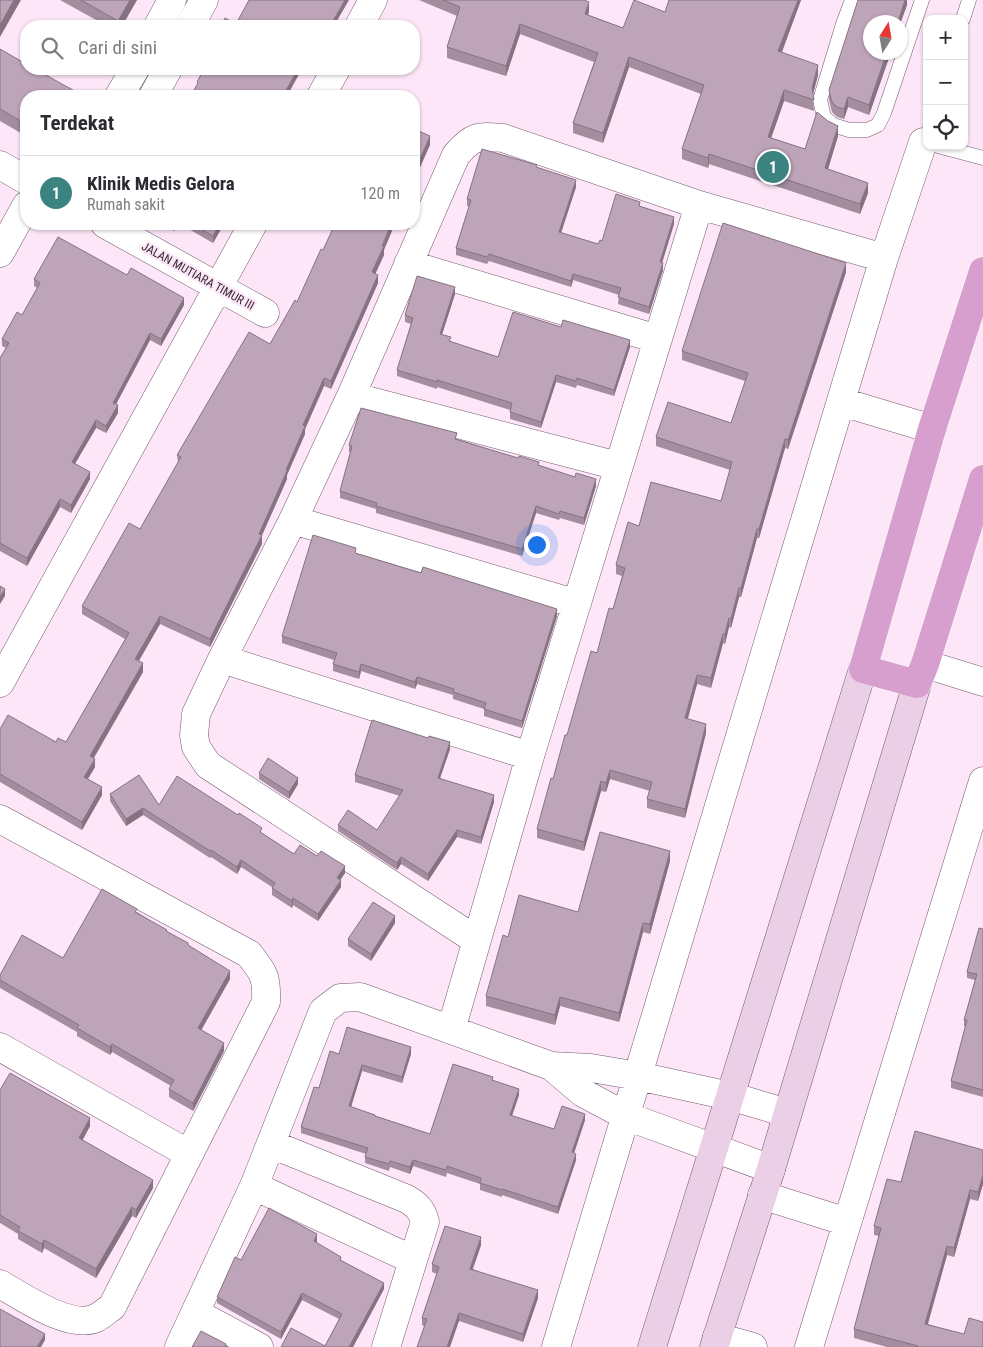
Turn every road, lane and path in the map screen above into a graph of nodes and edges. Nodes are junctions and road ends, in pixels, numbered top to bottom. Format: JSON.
{"nodes":[{"id":1,"x":172,"y":0,"type":"edge"},
{"id":2,"x":204,"y":0,"type":"edge"},
{"id":3,"x":373,"y":0,"type":"edge"},
{"id":4,"x":852,"y":0,"type":"edge"},
{"id":5,"x":922,"y":0,"type":"edge"},
{"id":6,"x":969,"y":0,"type":"edge"},
{"id":7,"x":964,"y":15,"type":"edge"},
{"id":8,"x":161,"y":20,"type":"edge"},
{"id":9,"x":193,"y":20,"type":"edge"},
{"id":10,"x":362,"y":20,"type":"edge"},
{"id":11,"x":131,"y":75,"type":"edge"},
{"id":12,"x":165,"y":75,"type":"edge"},
{"id":13,"x":333,"y":75,"type":"edge"},
{"id":14,"x":123,"y":90,"type":"edge"},
{"id":15,"x":156,"y":90,"type":"edge"},
{"id":16,"x":324,"y":90,"type":"edge"},
{"id":17,"x":926,"y":150,"type":"edge"},
{"id":18,"x":958,"y":150,"type":"edge"},
{"id":19,"x":983,"y":158,"type":"edge"},
{"id":20,"x":0,"y":165,"type":"edge"},
{"id":21,"x":20,"y":177,"type":"edge"},
{"id":22,"x":698,"y":210,"type":"junction"},
{"id":23,"x":20,"y":217,"type":"edge"},
{"id":24,"x":116,"y":230,"type":"edge"},
{"id":25,"x":250,"y":230,"type":"edge"},
{"id":26,"x":0,"y":253,"type":"edge"},
{"id":27,"x":408,"y":264,"type":"junction"},
{"id":28,"x":883,"y":264,"type":"junction"},
{"id":29,"x":983,"y":271,"type":"edge"},
{"id":30,"x":219,"y":286,"type":"junction"},
{"id":31,"x":265,"y":313,"type":"dead end"},
{"id":32,"x":657,"y":339,"type":"junction"},
{"id":33,"x":350,"y":396,"type":"junction"},
{"id":34,"x":842,"y":402,"type":"junction"},
{"id":35,"x":932,"y":429,"type":"junction"},
{"id":36,"x":618,"y":466,"type":"junction"},
{"id":37,"x":981,"y":490,"type":"edge"},
{"id":38,"x":293,"y":520,"type":"junction"},
{"id":39,"x":577,"y":604,"type":"junction"},
{"id":40,"x":222,"y":660,"type":"junction"},
{"id":41,"x":863,"y":669,"type":"junction"},
{"id":42,"x":921,"y":674,"type":"junction"},
{"id":43,"x":983,"y":682,"type":"edge"},
{"id":44,"x":0,"y":683,"type":"edge"},
{"id":45,"x":530,"y":756,"type":"junction"},
{"id":46,"x":983,"y":781,"type":"edge"},
{"id":47,"x":0,"y":820,"type":"edge"},
{"id":48,"x":476,"y":940,"type":"junction"},
{"id":49,"x":451,"y":1030,"type":"junction"},
{"id":50,"x":0,"y":1047,"type":"edge"},
{"id":51,"x":551,"y":1066,"type":"junction"},
{"id":52,"x":638,"y":1076,"type":"junction"},
{"id":53,"x":730,"y":1096,"type":"junction"},
{"id":54,"x":787,"y":1113,"type":"junction"},
{"id":55,"x":626,"y":1116,"type":"junction"},
{"id":56,"x":271,"y":1144,"type":"junction"},
{"id":57,"x":713,"y":1149,"type":"junction"},
{"id":58,"x":189,"y":1154,"type":"junction"},
{"id":59,"x":771,"y":1169,"type":"junction"},
{"id":60,"x":254,"y":1186,"type":"junction"},
{"id":61,"x":762,"y":1195,"type":"junction"},
{"id":62,"x":847,"y":1222,"type":"junction"},
{"id":63,"x":413,"y":1260,"type":"junction"},
{"id":64,"x":0,"y":1284,"type":"edge"},
{"id":65,"x":196,"y":1313,"type":"junction"},
{"id":66,"x":716,"y":1342,"type":"edge"},
{"id":67,"x":179,"y":1347,"type":"edge"},
{"id":68,"x":259,"y":1347,"type":"edge"},
{"id":69,"x":386,"y":1347,"type":"edge"},
{"id":70,"x":556,"y":1347,"type":"edge"},
{"id":71,"x":652,"y":1347,"type":"edge"},
{"id":72,"x":753,"y":1347,"type":"edge"},
{"id":73,"x":809,"y":1347,"type":"edge"}],
"edges":[{"from":1,"to":8,"type":"street"},
{"from":2,"to":9,"type":"street"},
{"from":3,"to":10,"type":"street"},
{"from":4,"to":5,"type":"lane"},
{"from":6,"to":7,"type":"lane"},
{"from":11,"to":14,"type":"street"},
{"from":12,"to":15,"type":"street"},
{"from":13,"to":16,"type":"street"},
{"from":17,"to":28,"type":"street"},
{"from":18,"to":19,"type":"lane"},
{"from":20,"to":21,"type":"street"},
{"from":22,"to":27,"type":"street"},
{"from":22,"to":28,"type":"street"},
{"from":22,"to":32,"type":"street"},
{"from":23,"to":26,"type":"street"},
{"from":24,"to":30,"type":"street","name":"JALAN MUTIARA TIMUR III"},
{"from":25,"to":30,"type":"street"},
{"from":27,"to":32,"type":"street"},
{"from":27,"to":33,"type":"street"},
{"from":28,"to":34,"type":"street"},
{"from":29,"to":35,"type":"main road"},
{"from":30,"to":31,"type":"street","name":"JALAN MUTIARA TIMUR III"},
{"from":30,"to":44,"type":"street"},
{"from":32,"to":36,"type":"street"},
{"from":33,"to":36,"type":"street"},
{"from":33,"to":38,"type":"street"},
{"from":34,"to":35,"type":"street"},
{"from":34,"to":52,"type":"street"},
{"from":35,"to":41,"type":"main road"},
{"from":36,"to":39,"type":"street"},
{"from":37,"to":42,"type":"main road"},
{"from":38,"to":39,"type":"street"},
{"from":38,"to":40,"type":"street"},
{"from":39,"to":45,"type":"street"},
{"from":40,"to":45,"type":"street"},
{"from":40,"to":48,"type":"street"},
{"from":41,"to":42,"type":"main road"},
{"from":41,"to":53,"type":"main road"},
{"from":42,"to":43,"type":"street"},
{"from":42,"to":54,"type":"main road"},
{"from":45,"to":48,"type":"street"},
{"from":46,"to":62,"type":"street"},
{"from":47,"to":58,"type":"street"},
{"from":48,"to":49,"type":"street"},
{"from":49,"to":51,"type":"street"},
{"from":49,"to":56,"type":"street"},
{"from":50,"to":58,"type":"street"},
{"from":51,"to":52,"type":"street"},
{"from":51,"to":55,"type":"street"},
{"from":52,"to":53,"type":"street"},
{"from":52,"to":55,"type":"street"},
{"from":53,"to":54,"type":"street"},
{"from":53,"to":57,"type":"main road"},
{"from":54,"to":59,"type":"main road"},
{"from":55,"to":57,"type":"street"},
{"from":55,"to":70,"type":"street"},
{"from":56,"to":60,"type":"street"},
{"from":56,"to":63,"type":"street"},
{"from":57,"to":59,"type":"street"},
{"from":57,"to":71,"type":"main road"},
{"from":58,"to":64,"type":"street"},
{"from":59,"to":61,"type":"main road"},
{"from":60,"to":63,"type":"street"},
{"from":60,"to":65,"type":"street"},
{"from":61,"to":62,"type":"street"},
{"from":61,"to":66,"type":"main road"},
{"from":62,"to":73,"type":"street"},
{"from":63,"to":69,"type":"street"},
{"from":65,"to":67,"type":"street"},
{"from":65,"to":68,"type":"street"},
{"from":66,"to":72,"type":"street"}]}
